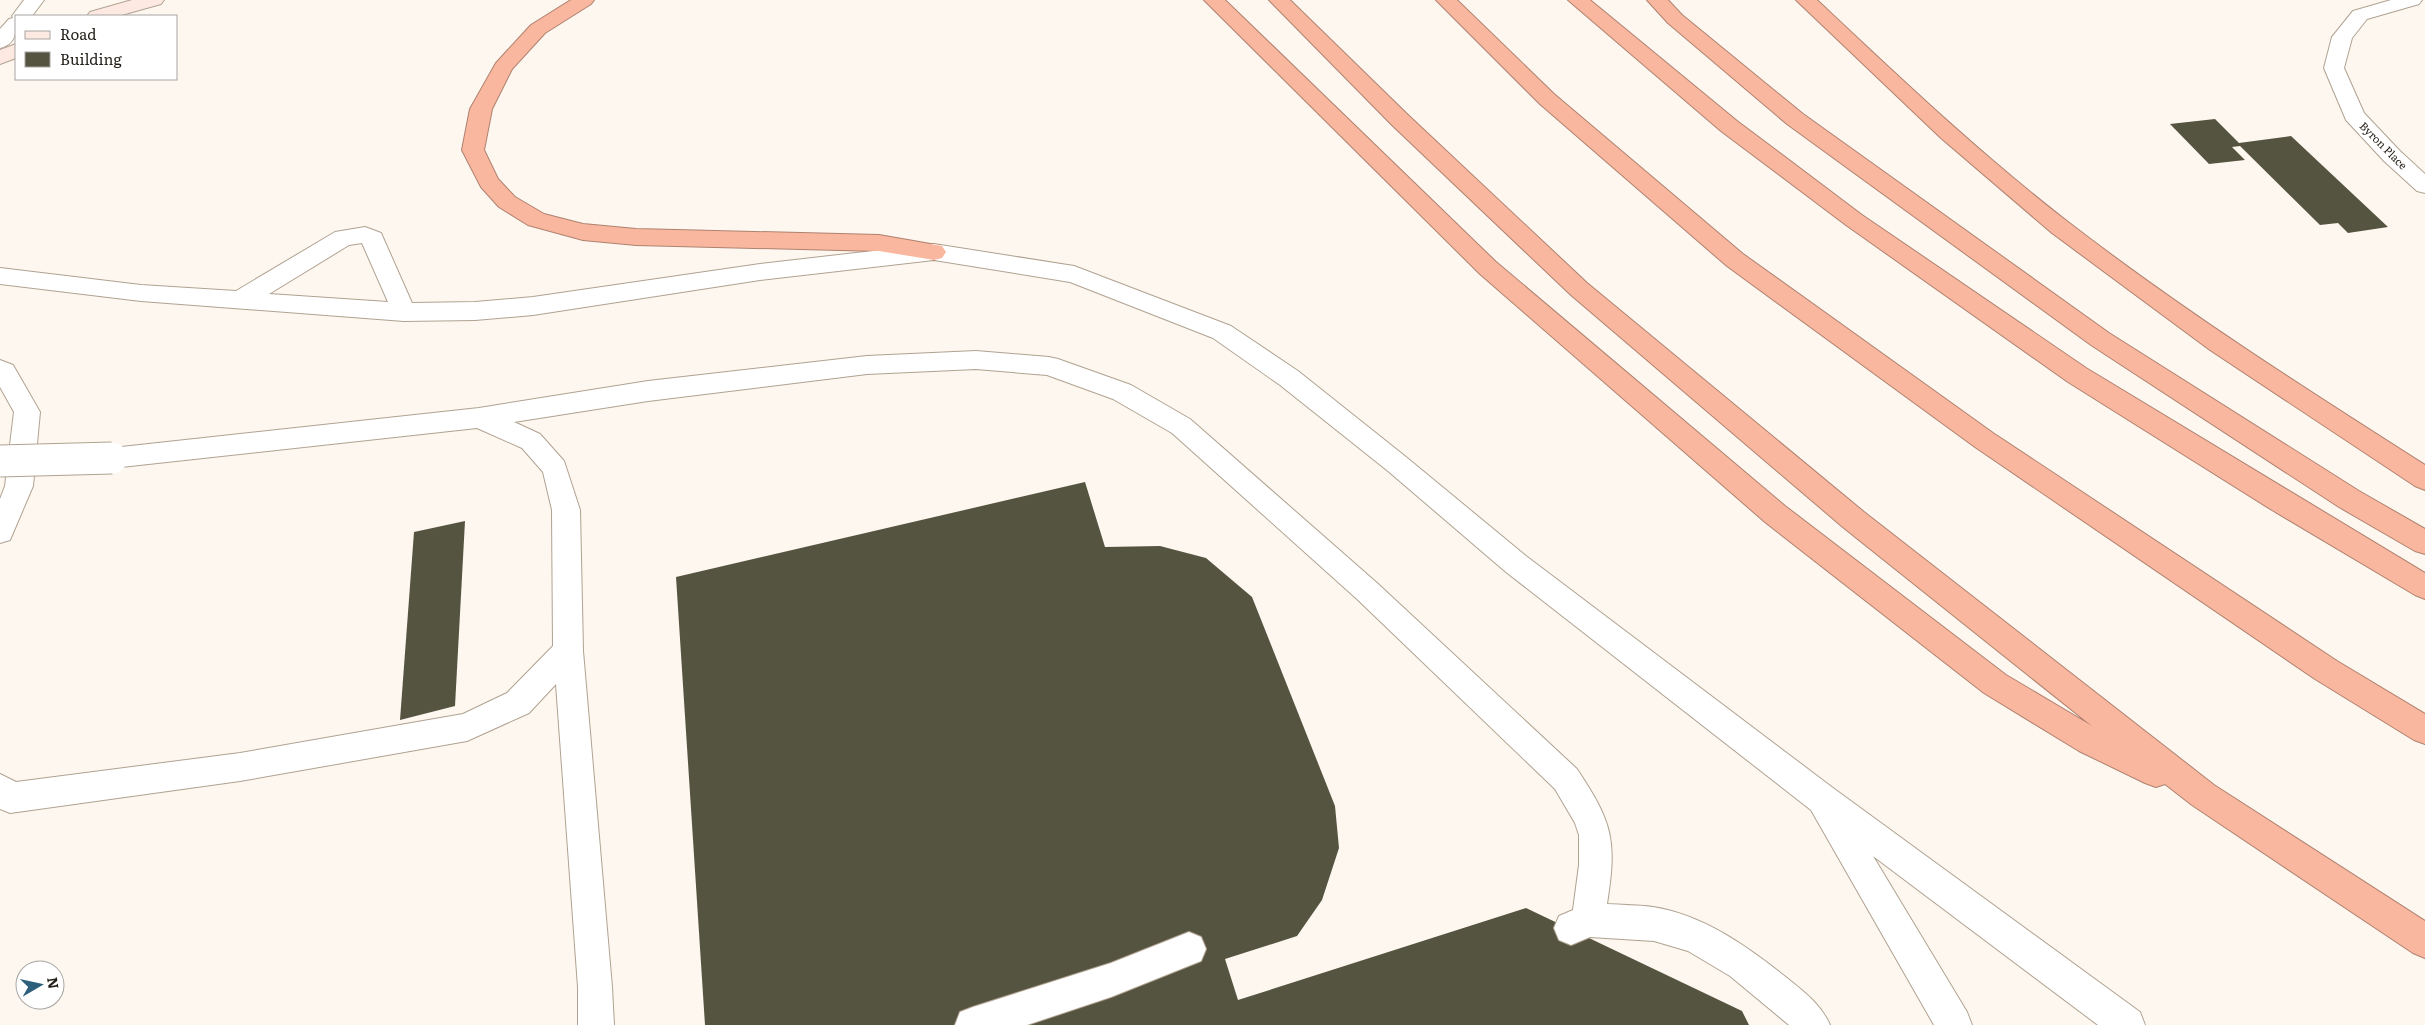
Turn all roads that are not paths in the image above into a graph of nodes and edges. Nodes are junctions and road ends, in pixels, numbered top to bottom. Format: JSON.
{"nodes":[{"id":1,"x":34,"y":0,"type":"edge"},
{"id":2,"x":154,"y":0,"type":"edge"},
{"id":3,"x":584,"y":0,"type":"edge"},
{"id":4,"x":1214,"y":0,"type":"edge"},
{"id":5,"x":1279,"y":0,"type":"edge"},
{"id":6,"x":1446,"y":0,"type":"edge"},
{"id":7,"x":1578,"y":0,"type":"edge"},
{"id":8,"x":1657,"y":0,"type":"edge"},
{"id":9,"x":1806,"y":0,"type":"edge"},
{"id":10,"x":2412,"y":0,"type":"edge"},
{"id":11,"x":23,"y":15,"type":"edge"},
{"id":12,"x":102,"y":15,"type":"edge"},
{"id":13,"x":15,"y":24,"type":"edge"},
{"id":14,"x":0,"y":42,"type":"edge"},
{"id":15,"x":15,"y":50,"type":"edge"},
{"id":16,"x":0,"y":58,"type":"edge"},
{"id":17,"x":2425,"y":186,"type":"edge"},
{"id":18,"x":934,"y":252,"type":"junction"},
{"id":19,"x":0,"y":276,"type":"edge"},
{"id":20,"x":240,"y":300,"type":"junction"},
{"id":21,"x":404,"y":312,"type":"junction"},
{"id":22,"x":0,"y":369,"type":"edge"},
{"id":23,"x":479,"y":418,"type":"junction"},
{"id":24,"x":0,"y":461,"type":"edge"},
{"id":25,"x":2425,"y":479,"type":"edge"},
{"id":26,"x":0,"y":532,"type":"edge"},
{"id":27,"x":2425,"y":543,"type":"edge"},
{"id":28,"x":2425,"y":587,"type":"edge"},
{"id":29,"x":568,"y":651,"type":"junction"},
{"id":30,"x":2425,"y":730,"type":"edge"},
{"id":31,"x":0,"y":790,"type":"edge"},
{"id":32,"x":2203,"y":795,"type":"junction"},
{"id":33,"x":1822,"y":799,"type":"junction"},
{"id":34,"x":2425,"y":941,"type":"edge"},
{"id":35,"x":1189,"y":949,"type":"dead end"},
{"id":36,"x":596,"y":1025,"type":"edge"},
{"id":37,"x":973,"y":1025,"type":"edge"},
{"id":38,"x":1812,"y":1025,"type":"edge"},
{"id":39,"x":1954,"y":1025,"type":"edge"},
{"id":40,"x":2127,"y":1025,"type":"edge"}],
"edges":[{"from":1,"to":11,"type":"street"},
{"from":2,"to":12,"type":"main road"},
{"from":3,"to":18,"type":"highway"},
{"from":4,"to":32,"type":"highway"},
{"from":5,"to":32,"type":"highway"},
{"from":6,"to":30,"type":"highway"},
{"from":7,"to":28,"type":"highway"},
{"from":8,"to":27,"type":"highway"},
{"from":9,"to":25,"type":"highway"},
{"from":10,"to":17,"type":"street","name":"Byron Place"},
{"from":13,"to":14,"type":"street"},
{"from":15,"to":16,"type":"main road"},
{"from":18,"to":21,"type":"street"},
{"from":18,"to":33,"type":"street"},
{"from":19,"to":20,"type":"street"},
{"from":20,"to":21,"type":"street"},
{"from":20,"to":21,"type":"street"},
{"from":22,"to":26,"type":"street"},
{"from":23,"to":24,"type":"street","bridge":true},
{"from":23,"to":29,"type":"street"},
{"from":23,"to":38,"type":"street"},
{"from":29,"to":31,"type":"street"},
{"from":29,"to":36,"type":"street"},
{"from":32,"to":34,"type":"highway"},
{"from":33,"to":39,"type":"street"},
{"from":33,"to":40,"type":"street"},
{"from":35,"to":37,"type":"street"}]}
